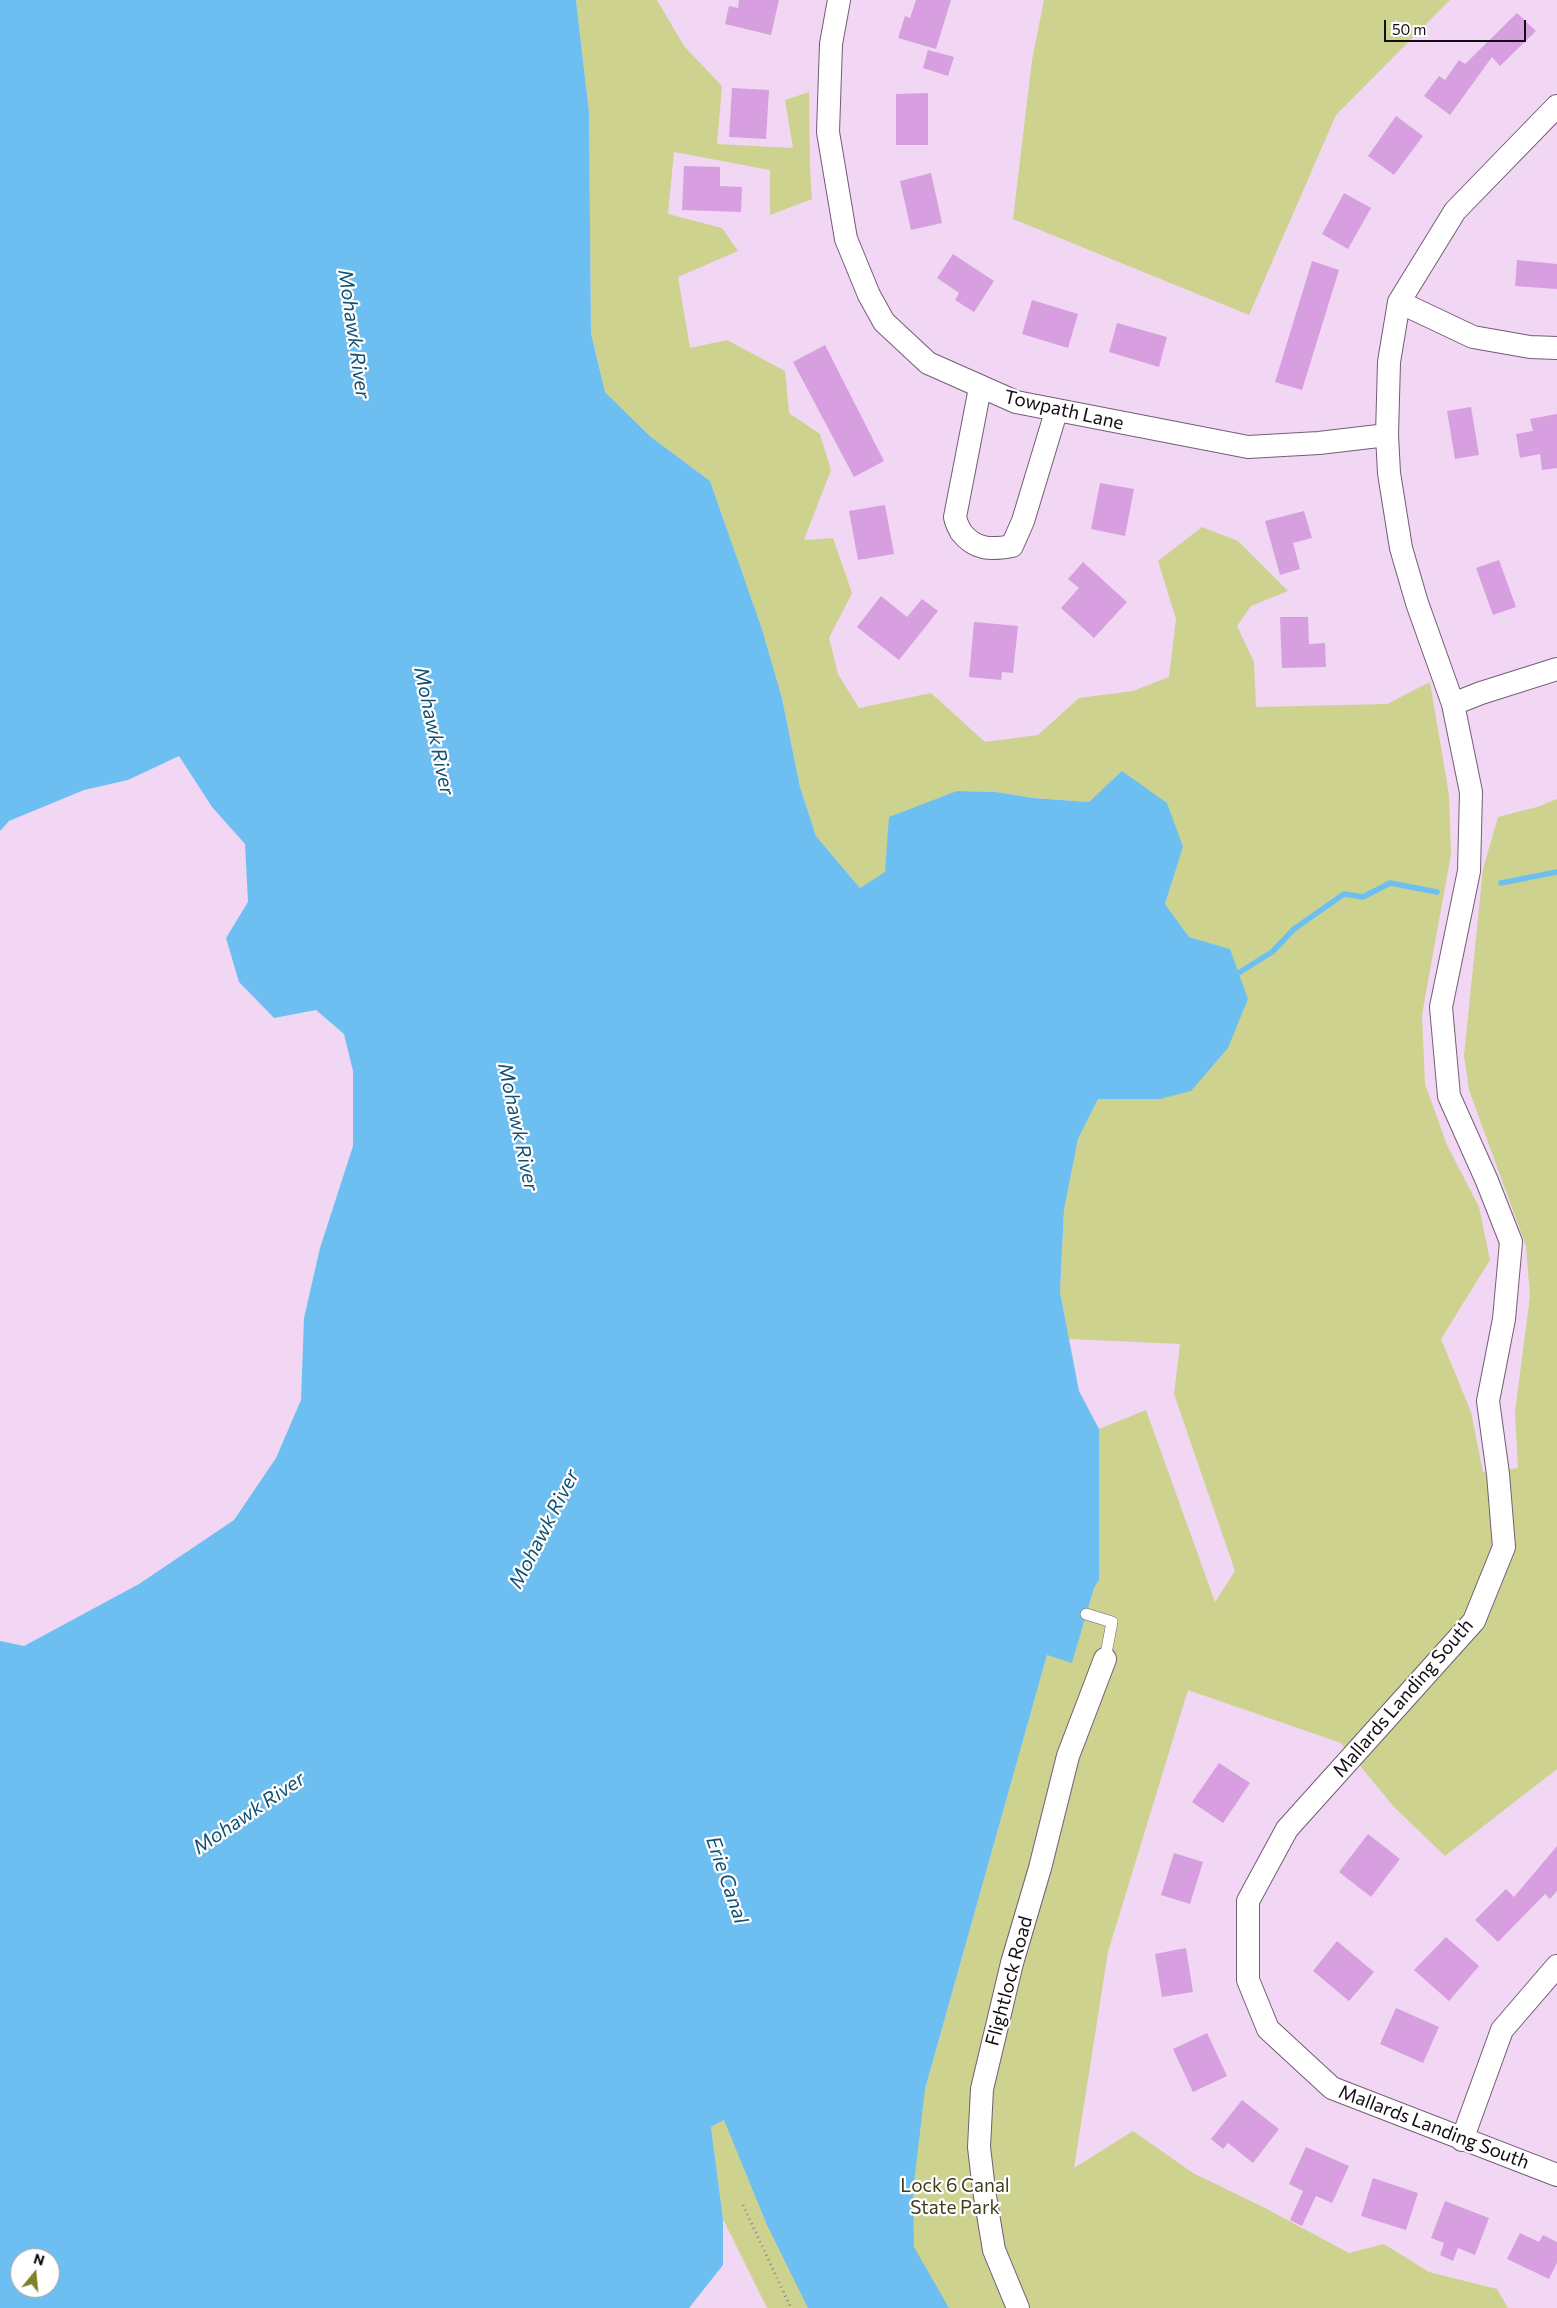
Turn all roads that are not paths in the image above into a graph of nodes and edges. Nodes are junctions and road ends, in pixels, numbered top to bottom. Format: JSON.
{"nodes":[{"id":1,"x":839,"y":0,"type":"edge"},
{"id":2,"x":1557,"y":106,"type":"edge"},
{"id":3,"x":1399,"y":302,"type":"junction"},
{"id":4,"x":1557,"y":348,"type":"edge"},
{"id":5,"x":980,"y":388,"type":"junction"},
{"id":6,"x":1056,"y":412,"type":"junction"},
{"id":7,"x":1386,"y":435,"type":"junction"},
{"id":8,"x":1557,"y":669,"type":"edge"},
{"id":9,"x":1452,"y":704,"type":"junction"},
{"id":10,"x":1086,"y":1614,"type":"dead end"},
{"id":11,"x":1105,"y":1659,"type":"joint"},
{"id":12,"x":1557,"y":1966,"type":"edge"},
{"id":13,"x":1462,"y":2140,"type":"junction"},
{"id":14,"x":1557,"y":2175,"type":"edge"},
{"id":15,"x":1018,"y":2308,"type":"edge"}],
"edges":[{"from":1,"to":5,"type":"street","name":"Towpath Lane"},
{"from":2,"to":3,"type":"street"},
{"from":3,"to":4,"type":"street"},
{"from":3,"to":7,"type":"street","name":"Mallards Landing South"},
{"from":5,"to":6,"type":"street","name":"Towpath Lane"},
{"from":5,"to":6,"type":"street"},
{"from":6,"to":7,"type":"street","name":"Towpath Lane"},
{"from":7,"to":9,"type":"street","name":"Mallards Landing South"},
{"from":8,"to":9,"type":"street"},
{"from":9,"to":13,"type":"street","name":"Mallards Landing South"},
{"from":10,"to":11,"type":"lane"},
{"from":11,"to":15,"type":"street","name":"Flightlock Road"},
{"from":12,"to":13,"type":"street"},
{"from":13,"to":14,"type":"street","name":"Mallards Landing South"}]}
